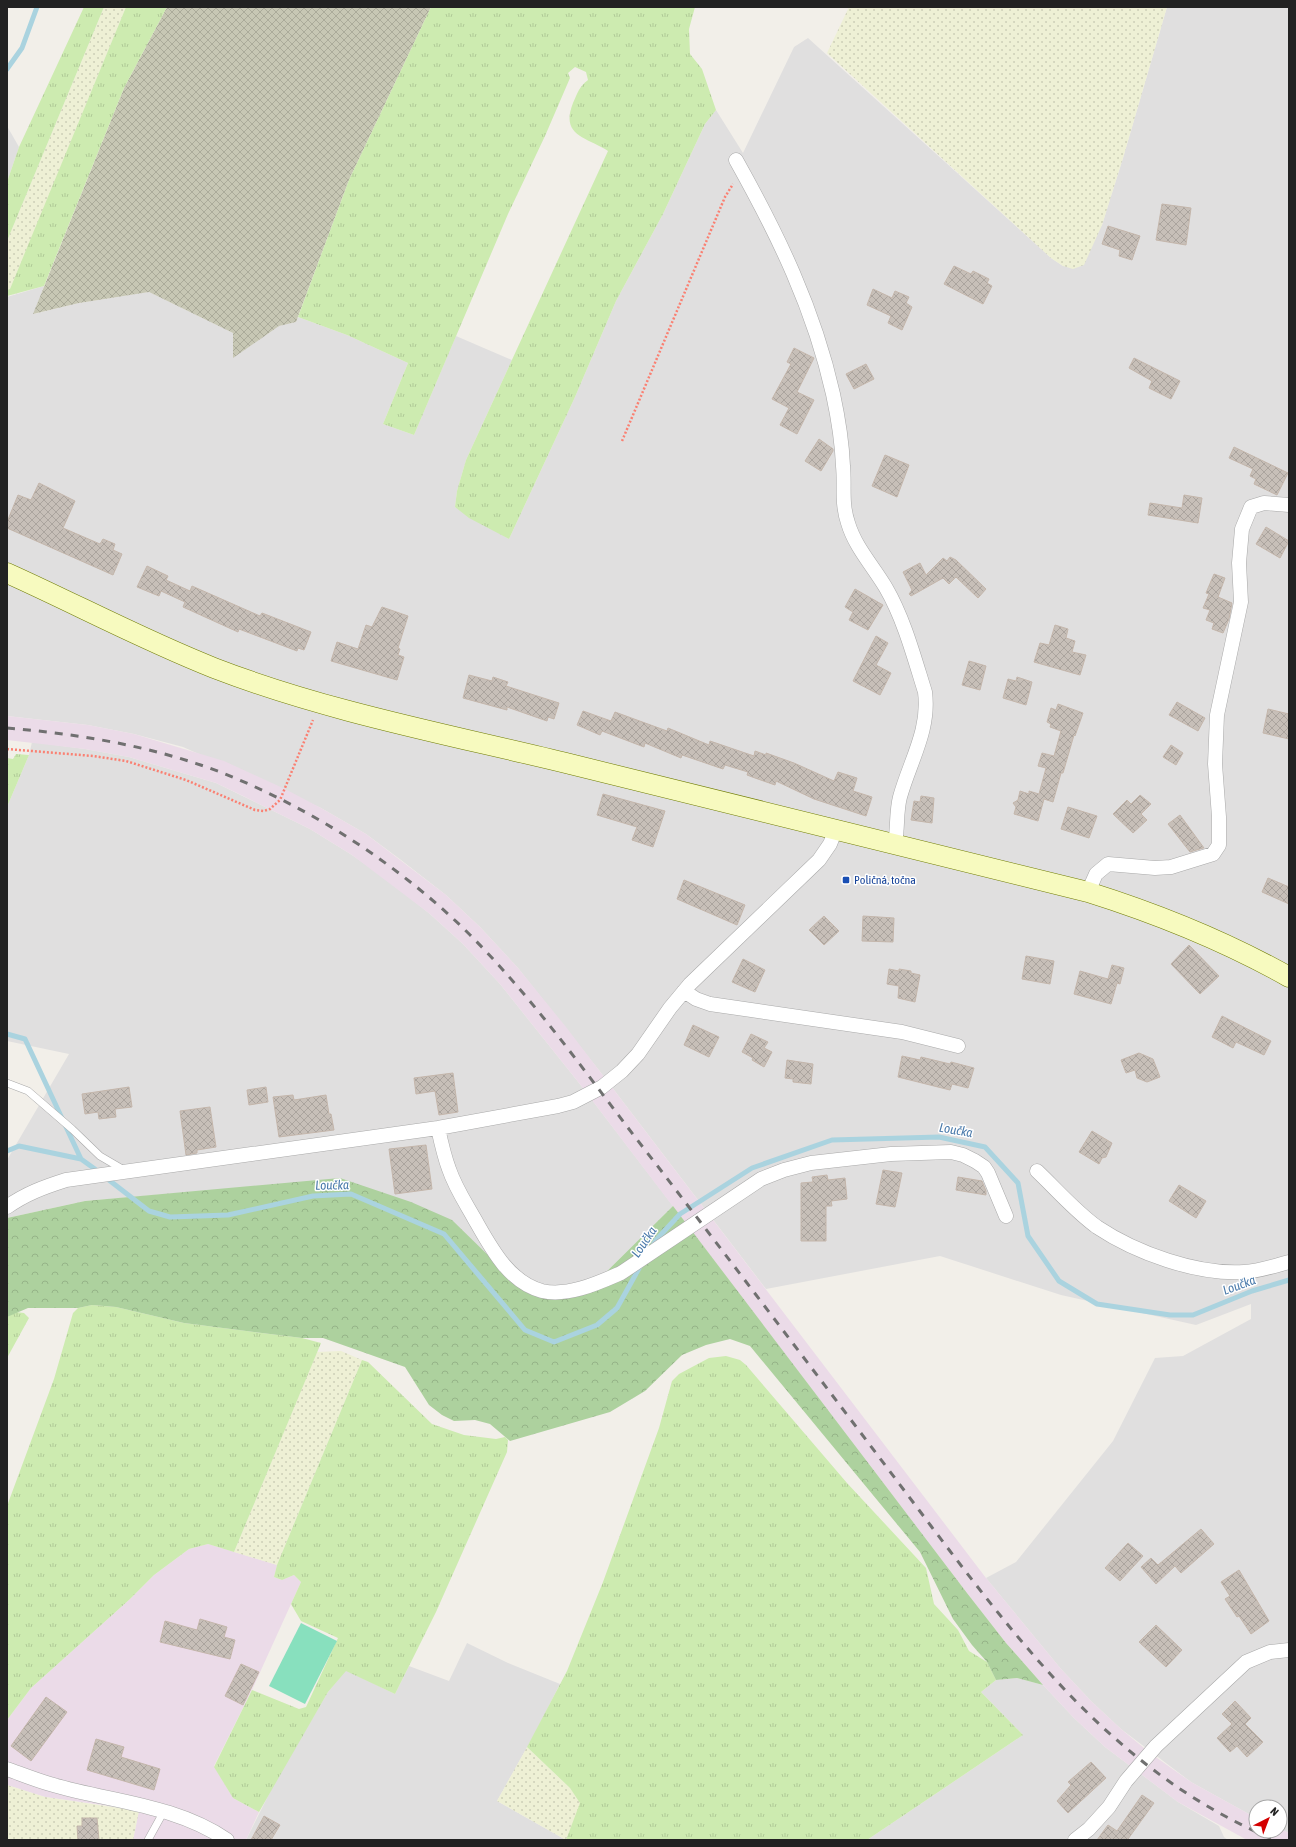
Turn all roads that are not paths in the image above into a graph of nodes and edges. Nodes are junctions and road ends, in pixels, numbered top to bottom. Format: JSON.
{"nodes":[{"id":1,"x":736,"y":160,"type":"dead end"},
{"id":2,"x":1289,"y":505,"type":"edge"},
{"id":3,"x":7,"y":573,"type":"edge"},
{"id":4,"x":836,"y":829,"type":"junction"},
{"id":5,"x":895,"y":843,"type":"junction"},
{"id":6,"x":1088,"y":892,"type":"junction"},
{"id":7,"x":1289,"y":977,"type":"edge"},
{"id":8,"x":684,"y":991,"type":"junction"},
{"id":9,"x":958,"y":1046,"type":"dead end"},
{"id":10,"x":7,"y":1083,"type":"edge"},
{"id":11,"x":438,"y":1128,"type":"junction"},
{"id":12,"x":1037,"y":1171,"type":"dead end"},
{"id":13,"x":128,"y":1172,"type":"junction"},
{"id":14,"x":7,"y":1207,"type":"edge"},
{"id":15,"x":1006,"y":1216,"type":"dead end"},
{"id":16,"x":1289,"y":1262,"type":"edge"},
{"id":17,"x":1289,"y":1650,"type":"edge"},
{"id":18,"x":7,"y":1769,"type":"edge"},
{"id":19,"x":164,"y":1811,"type":"junction"},
{"id":20,"x":148,"y":1840,"type":"edge"},
{"id":21,"x":227,"y":1840,"type":"edge"},
{"id":22,"x":1075,"y":1840,"type":"edge"}],
"edges":[{"from":1,"to":5,"type":"street"},
{"from":2,"to":6,"type":"street"},
{"from":3,"to":4,"type":"main road"},
{"from":4,"to":5,"type":"main road"},
{"from":4,"to":8,"type":"street"},
{"from":5,"to":6,"type":"main road"},
{"from":6,"to":7,"type":"main road"},
{"from":8,"to":9,"type":"street"},
{"from":8,"to":11,"type":"street"},
{"from":10,"to":13,"type":"lane"},
{"from":11,"to":13,"type":"street"},
{"from":11,"to":15,"type":"street"},
{"from":12,"to":16,"type":"street"},
{"from":13,"to":14,"type":"street"},
{"from":17,"to":22,"type":"street"},
{"from":18,"to":19,"type":"street"},
{"from":19,"to":20,"type":"lane"},
{"from":19,"to":21,"type":"street"}]}
